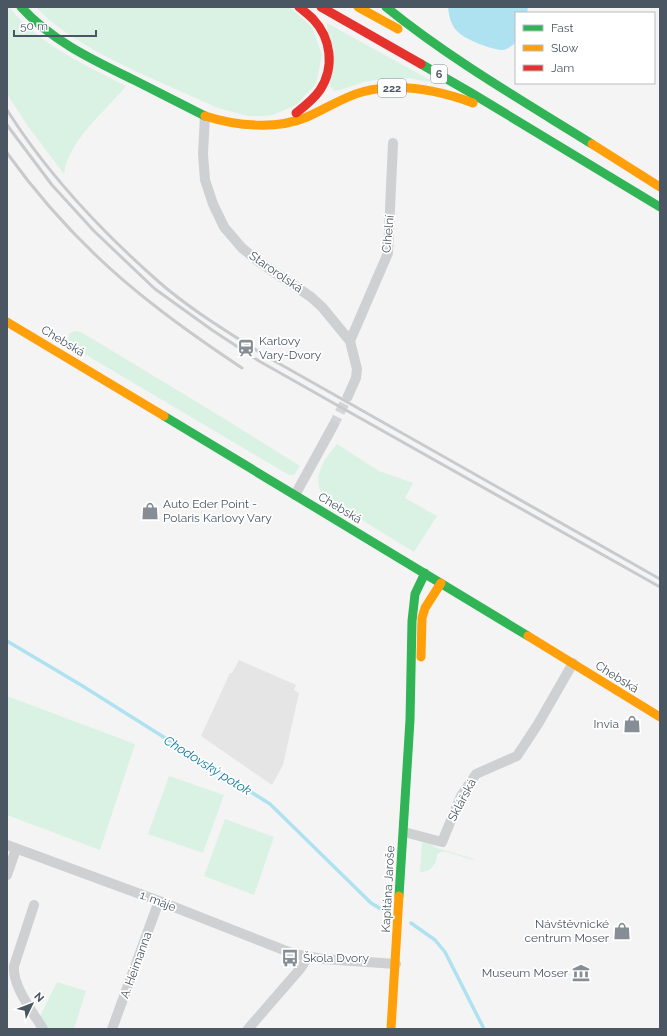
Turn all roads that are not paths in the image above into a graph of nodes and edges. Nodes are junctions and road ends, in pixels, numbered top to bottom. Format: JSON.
{"nodes":[{"id":1,"x":21,"y":7,"type":"edge"},
{"id":2,"x":299,"y":7,"type":"edge"},
{"id":3,"x":321,"y":7,"type":"edge"},
{"id":4,"x":358,"y":7,"type":"edge"},
{"id":5,"x":386,"y":7,"type":"edge"},
{"id":6,"x":487,"y":78,"type":"junction"},
{"id":7,"x":205,"y":116,"type":"junction"},
{"id":8,"x":515,"y":120,"type":"junction"},
{"id":9,"x":270,"y":124,"type":"junction"},
{"id":10,"x":393,"y":143,"type":"dead end"},
{"id":11,"x":660,"y":187,"type":"edge"},
{"id":12,"x":660,"y":208,"type":"edge"},
{"id":13,"x":7,"y":322,"type":"edge"},
{"id":14,"x":350,"y":341,"type":"junction"},
{"id":15,"x":348,"y":396,"type":"tunnel mouth"},
{"id":16,"x":333,"y":426,"type":"tunnel mouth"},
{"id":17,"x":295,"y":495,"type":"junction"},
{"id":18,"x":425,"y":573,"type":"junction"},
{"id":19,"x":441,"y":583,"type":"junction"},
{"id":20,"x":573,"y":663,"type":"junction"},
{"id":21,"x":421,"y":665,"type":"dead end"},
{"id":22,"x":420,"y":680,"type":"dead end"},
{"id":23,"x":660,"y":717,"type":"edge"},
{"id":24,"x":408,"y":750,"type":"junction"},
{"id":25,"x":404,"y":832,"type":"junction"},
{"id":26,"x":12,"y":847,"type":"edge"},
{"id":27,"x":7,"y":875,"type":"edge"},
{"id":28,"x":159,"y":901,"type":"junction"},
{"id":29,"x":34,"y":905,"type":"dead end"},
{"id":30,"x":308,"y":957,"type":"junction"},
{"id":31,"x":396,"y":964,"type":"junction"},
{"id":32,"x":43,"y":1029,"type":"edge"},
{"id":33,"x":112,"y":1029,"type":"edge"},
{"id":34,"x":248,"y":1029,"type":"edge"},
{"id":35,"x":391,"y":1029,"type":"edge"}],
"edges":[{"from":1,"to":7,"type":"main road","number":"222"},
{"from":2,"to":9,"type":"main road"},
{"from":3,"to":8,"type":"main road","number":"6"},
{"from":4,"to":6,"type":"main road","number":"6"},
{"from":5,"to":6,"type":"main road"},
{"from":6,"to":11,"type":"main road","number":"6"},
{"from":7,"to":9,"type":"main road","number":"222"},
{"from":7,"to":14,"type":"street","name":"Starorolská"},
{"from":8,"to":9,"type":"main road","number":"222"},
{"from":8,"to":12,"type":"main road","number":"6"},
{"from":10,"to":14,"type":"street","name":"Cihelní"},
{"from":13,"to":17,"type":"main road","name":"Chebská"},
{"from":14,"to":15,"type":"street","name":"Starorolská"},
{"from":16,"to":17,"type":"street"},
{"from":17,"to":18,"type":"main road","name":"Chebská"},
{"from":18,"to":19,"type":"main road","name":"Chebská"},
{"from":18,"to":24,"type":"main road","name":"Kapitána Jaroše"},
{"from":19,"to":20,"type":"main road","name":"Chebská"},
{"from":19,"to":21,"type":"main road"},
{"from":20,"to":23,"type":"main road","name":"Chebská"},
{"from":20,"to":25,"type":"street","name":"Sklářská"},
{"from":22,"to":24,"type":"main road","name":"Kapitána Jaroše"},
{"from":24,"to":25,"type":"main road","name":"Kapitána Jaroše"},
{"from":25,"to":31,"type":"main road","name":"Kapitána Jaroše"},
{"from":26,"to":27,"type":"street"},
{"from":26,"to":28,"type":"street","name":"1. máje"},
{"from":28,"to":30,"type":"street","name":"1. máje"},
{"from":28,"to":33,"type":"street","name":"A. Heimanna"},
{"from":29,"to":32,"type":"street"},
{"from":30,"to":31,"type":"street","name":"1. máje"},
{"from":30,"to":34,"type":"street"},
{"from":31,"to":35,"type":"main road","name":"Kapitána Jaroše"}]}
